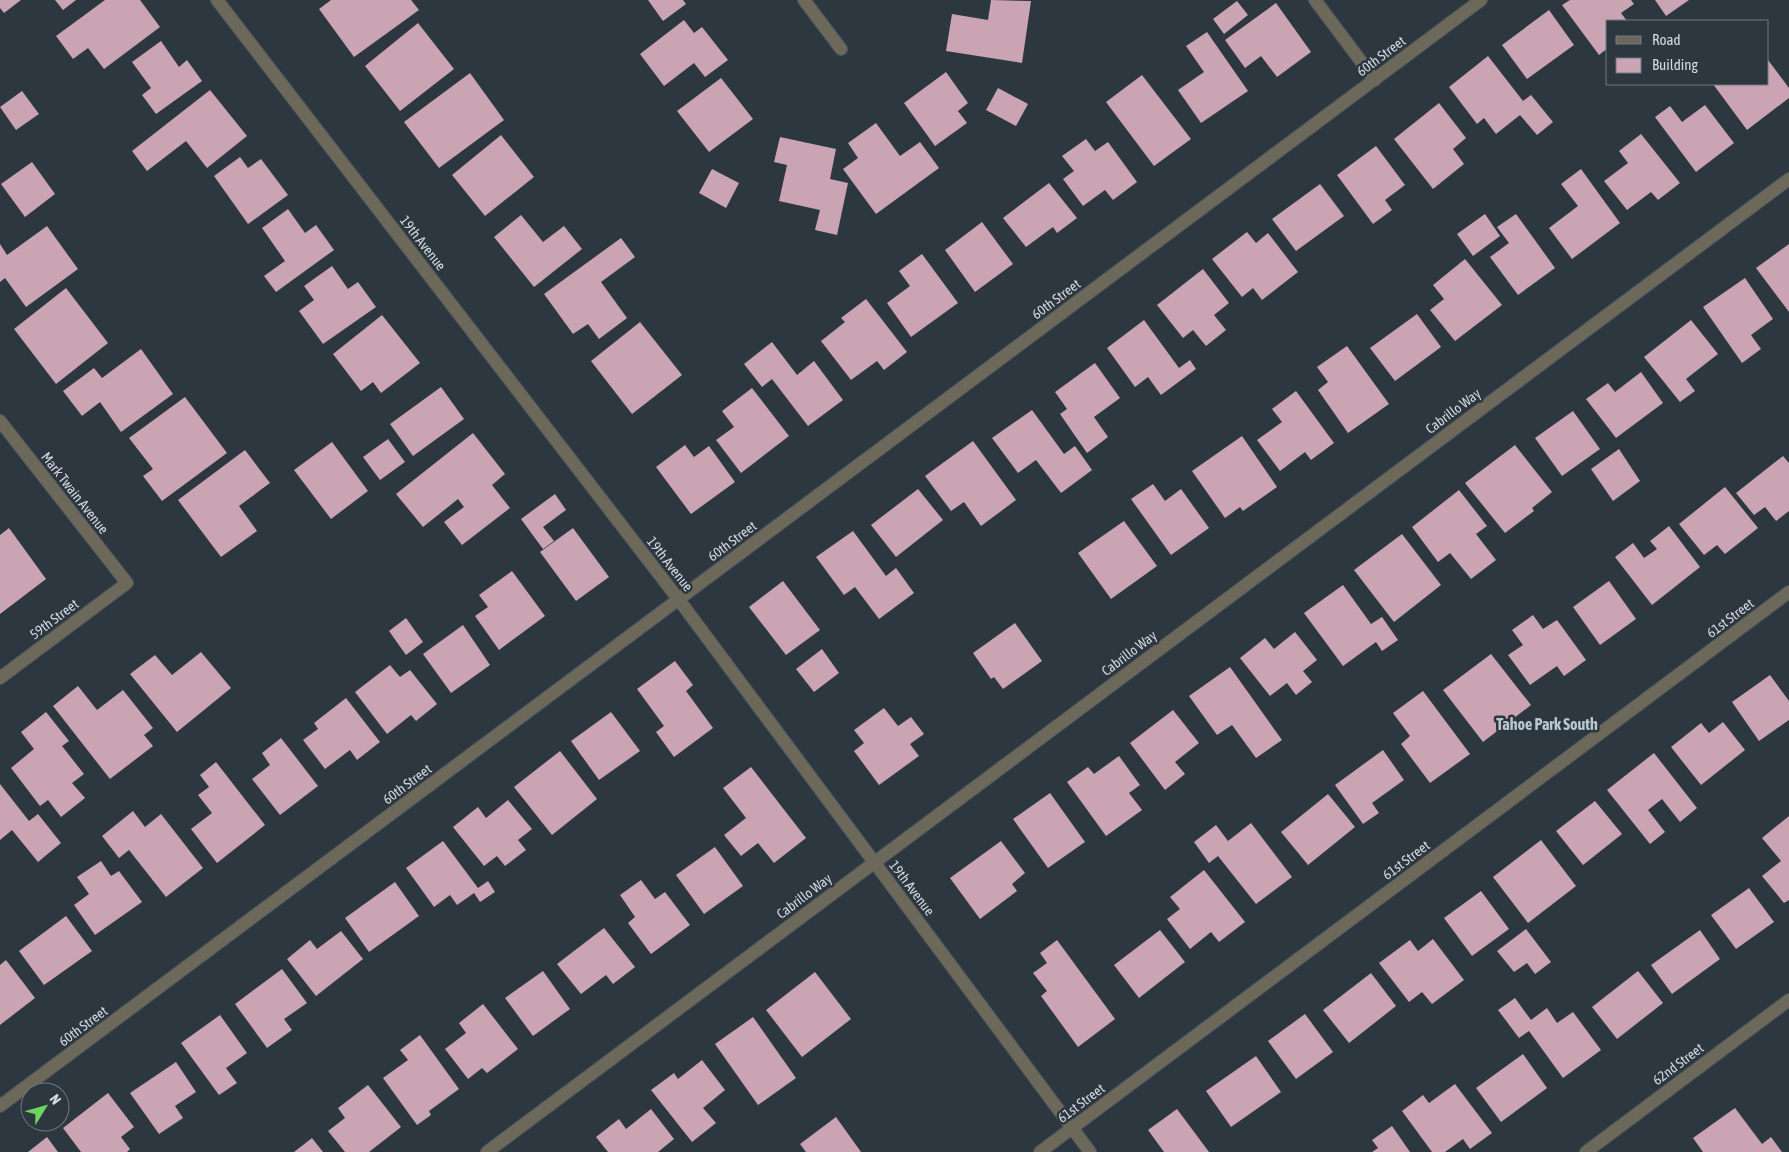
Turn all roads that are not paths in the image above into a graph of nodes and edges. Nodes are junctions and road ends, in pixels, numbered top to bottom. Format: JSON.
{"nodes":[{"id":1,"x":217,"y":0,"type":"edge"},
{"id":2,"x":804,"y":0,"type":"edge"},
{"id":3,"x":1316,"y":0,"type":"edge"},
{"id":4,"x":1481,"y":0,"type":"edge"},
{"id":5,"x":841,"y":48,"type":"dead end"},
{"id":6,"x":1375,"y":80,"type":"junction"},
{"id":7,"x":1789,"y":179,"type":"edge"},
{"id":8,"x":0,"y":421,"type":"edge"},
{"id":9,"x":127,"y":583,"type":"joint"},
{"id":10,"x":1789,"y":592,"type":"edge"},
{"id":11,"x":679,"y":600,"type":"junction"},
{"id":12,"x":0,"y":678,"type":"edge"},
{"id":13,"x":874,"y":862,"type":"junction"},
{"id":14,"x":1789,"y":1000,"type":"edge"},
{"id":15,"x":0,"y":1106,"type":"edge"},
{"id":16,"x":1072,"y":1128,"type":"junction"},
{"id":17,"x":486,"y":1152,"type":"edge"},
{"id":18,"x":1040,"y":1152,"type":"edge"},
{"id":19,"x":1090,"y":1152,"type":"edge"},
{"id":20,"x":1586,"y":1152,"type":"edge"}],
"edges":[{"from":1,"to":11,"type":"street","name":"19th Avenue"},
{"from":2,"to":5,"type":"street"},
{"from":3,"to":6,"type":"street"},
{"from":4,"to":6,"type":"street","name":"60th Street"},
{"from":6,"to":11,"type":"street","name":"60th Street"},
{"from":7,"to":13,"type":"street","name":"Cabrillo Way"},
{"from":8,"to":9,"type":"street","name":"Mark Twain Avenue"},
{"from":9,"to":12,"type":"street","name":"59th Street"},
{"from":10,"to":16,"type":"street","name":"61st Street"},
{"from":11,"to":13,"type":"street","name":"19th Avenue"},
{"from":11,"to":15,"type":"street","name":"60th Street"},
{"from":13,"to":16,"type":"street","name":"19th Avenue"},
{"from":13,"to":17,"type":"street","name":"Cabrillo Way"},
{"from":14,"to":20,"type":"street","name":"62nd Street"},
{"from":16,"to":18,"type":"street","name":"61st Street"},
{"from":16,"to":19,"type":"street","name":"19th Avenue"}]}
